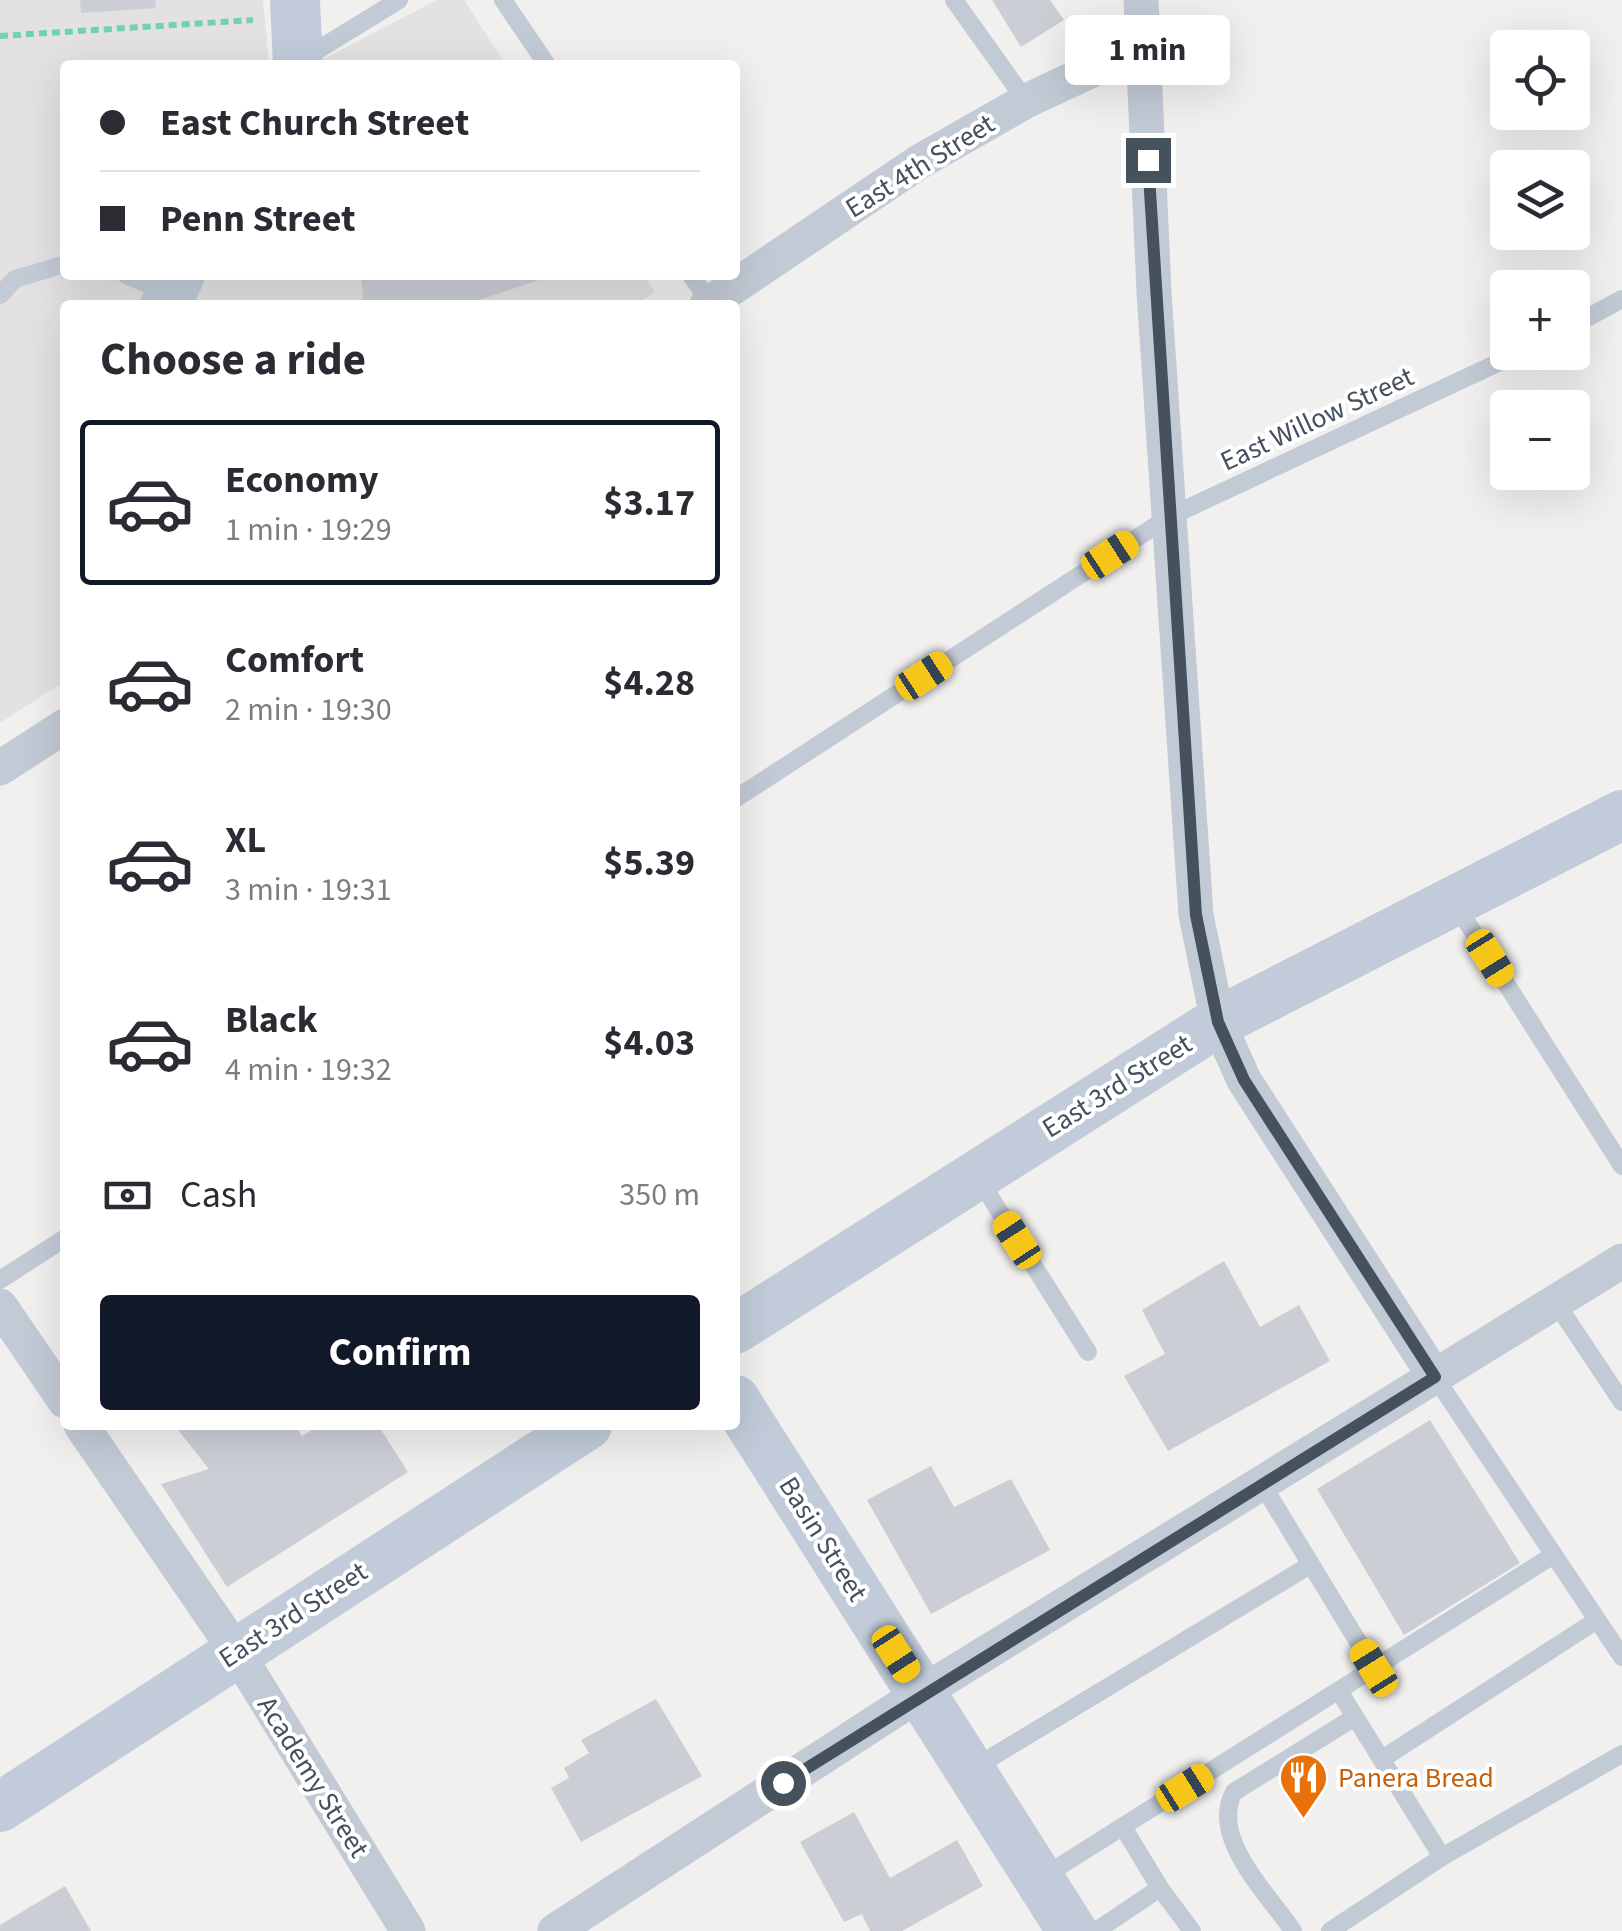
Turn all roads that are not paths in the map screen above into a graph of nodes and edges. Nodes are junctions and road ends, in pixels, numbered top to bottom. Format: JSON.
{"nodes":[{"id":1,"x":399,"y":0,"type":"edge"},
{"id":2,"x":503,"y":0,"type":"edge"},
{"id":3,"x":954,"y":0,"type":"edge"},
{"id":4,"x":1142,"y":0,"type":"edge"},
{"id":5,"x":274,"y":10,"type":"edge"},
{"id":6,"x":1144,"y":46,"type":"junction"},
{"id":7,"x":296,"y":60,"type":"edge"},
{"id":8,"x":304,"y":60,"type":"edge"},
{"id":9,"x":544,"y":60,"type":"edge"},
{"id":10,"x":1026,"y":102,"type":"junction"},
{"id":11,"x":60,"y":266,"type":"edge"},
{"id":12,"x":740,"y":271,"type":"edge"},
{"id":13,"x":726,"y":280,"type":"edge"},
{"id":14,"x":703,"y":294,"type":"edge"},
{"id":15,"x":0,"y":295,"type":"edge"},
{"id":16,"x":1622,"y":299,"type":"edge"},
{"id":17,"x":1590,"y":316,"type":"edge"},
{"id":18,"x":1490,"y":367,"type":"edge"},
{"id":19,"x":1169,"y":517,"type":"junction"},
{"id":20,"x":60,"y":730,"type":"edge"},
{"id":21,"x":0,"y":768,"type":"edge"},
{"id":22,"x":740,"y":796,"type":"edge"},
{"id":23,"x":1622,"y":815,"type":"edge"},
{"id":24,"x":1452,"y":899,"type":"junction"},
{"id":25,"x":1218,"y":1022,"type":"junction"},
{"id":26,"x":1622,"y":1166,"type":"edge"},
{"id":27,"x":977,"y":1176,"type":"junction"},
{"id":28,"x":60,"y":1241,"type":"edge"},
{"id":29,"x":1622,"y":1261,"type":"edge"},
{"id":30,"x":0,"y":1280,"type":"edge"},
{"id":31,"x":1554,"y":1300,"type":"junction"},
{"id":32,"x":0,"y":1306,"type":"edge"},
{"id":33,"x":740,"y":1327,"type":"edge"},
{"id":34,"x":1088,"y":1352,"type":"dead end"},
{"id":35,"x":1435,"y":1377,"type":"junction"},
{"id":36,"x":60,"y":1394,"type":"edge"},
{"id":37,"x":1622,"y":1402,"type":"edge"},
{"id":38,"x":740,"y":1408,"type":"edge"},
{"id":39,"x":84,"y":1430,"type":"edge"},
{"id":40,"x":579,"y":1430,"type":"edge"},
{"id":41,"x":1262,"y":1484,"type":"junction"},
{"id":42,"x":1552,"y":1556,"type":"junction"},
{"id":43,"x":1310,"y":1565,"type":"junction"},
{"id":44,"x":1597,"y":1620,"type":"junction"},
{"id":45,"x":236,"y":1651,"type":"junction"},
{"id":46,"x":1622,"y":1657,"type":"edge"},
{"id":47,"x":1374,"y":1668,"type":"junction"},
{"id":48,"x":1339,"y":1691,"type":"junction"},
{"id":49,"x":921,"y":1693,"type":"junction"},
{"id":50,"x":1356,"y":1717,"type":"junction"},
{"id":51,"x":1622,"y":1754,"type":"edge"},
{"id":52,"x":1382,"y":1759,"type":"junction"},
{"id":53,"x":970,"y":1771,"type":"junction"},
{"id":54,"x":0,"y":1807,"type":"edge"},
{"id":55,"x":1124,"y":1827,"type":"junction"},
{"id":56,"x":1442,"y":1857,"type":"junction"},
{"id":57,"x":1040,"y":1879,"type":"junction"},
{"id":58,"x":1160,"y":1888,"type":"junction"},
{"id":59,"x":408,"y":1931,"type":"edge"},
{"id":60,"x":555,"y":1931,"type":"edge"},
{"id":61,"x":1072,"y":1931,"type":"edge"},
{"id":62,"x":1096,"y":1931,"type":"edge"},
{"id":63,"x":1192,"y":1931,"type":"edge"},
{"id":64,"x":1293,"y":1931,"type":"edge"},
{"id":65,"x":1330,"y":1931,"type":"edge"}],
"edges":[{"from":1,"to":8,"type":"lane"},
{"from":2,"to":9,"type":"lane"},
{"from":3,"to":10,"type":"lane"},
{"from":4,"to":6,"type":"street"},
{"from":5,"to":7,"type":"main road"},
{"from":6,"to":10,"type":"street","name":"East 4th Street"},
{"from":6,"to":19,"type":"street"},
{"from":10,"to":12,"type":"street","name":"East 4th Street"},
{"from":11,"to":15,"type":"lane"},
{"from":13,"to":14,"type":"street","name":"East 4th Street"},
{"from":16,"to":17,"type":"lane"},
{"from":18,"to":19,"type":"lane","name":"East Willow Street"},
{"from":19,"to":22,"type":"lane","name":"East Willow Street"},
{"from":19,"to":25,"type":"street"},
{"from":20,"to":21,"type":"street"},
{"from":23,"to":24,"type":"main road","name":"East 3rd Street"},
{"from":24,"to":25,"type":"main road","name":"East 3rd Street"},
{"from":24,"to":26,"type":"lane"},
{"from":25,"to":27,"type":"main road","name":"East 3rd Street"},
{"from":25,"to":35,"type":"street"},
{"from":27,"to":33,"type":"main road","name":"East 3rd Street"},
{"from":27,"to":34,"type":"lane"},
{"from":28,"to":30,"type":"lane"},
{"from":29,"to":31,"type":"street"},
{"from":31,"to":35,"type":"street"},
{"from":31,"to":37,"type":"lane"},
{"from":32,"to":36,"type":"street"},
{"from":35,"to":41,"type":"street"},
{"from":35,"to":42,"type":"lane"},
{"from":38,"to":49,"type":"main road","name":"Basin Street"},
{"from":39,"to":45,"type":"street","name":"Academy Street"},
{"from":40,"to":45,"type":"main road","name":"East 3rd Street"},
{"from":41,"to":43,"type":"lane"},
{"from":41,"to":49,"type":"street"},
{"from":42,"to":44,"type":"lane"},
{"from":42,"to":47,"type":"lane"},
{"from":43,"to":47,"type":"lane"},
{"from":43,"to":53,"type":"lane"},
{"from":44,"to":46,"type":"lane"},
{"from":44,"to":52,"type":"lane"},
{"from":45,"to":54,"type":"main road","name":"East 3rd Street"},
{"from":45,"to":59,"type":"street","name":"Academy Street"},
{"from":47,"to":48,"type":"lane"},
{"from":48,"to":50,"type":"lane"},
{"from":48,"to":55,"type":"lane"},
{"from":49,"to":53,"type":"main road","name":"Basin Street"},
{"from":49,"to":60,"type":"street"},
{"from":50,"to":52,"type":"lane"},
{"from":50,"to":64,"type":"lane"},
{"from":51,"to":56,"type":"lane"},
{"from":52,"to":56,"type":"lane"},
{"from":53,"to":57,"type":"main road","name":"Basin Street"},
{"from":55,"to":57,"type":"lane"},
{"from":55,"to":58,"type":"lane"},
{"from":56,"to":65,"type":"lane"},
{"from":57,"to":61,"type":"main road","name":"Basin Street"},
{"from":58,"to":62,"type":"lane"},
{"from":58,"to":63,"type":"lane"}]}
